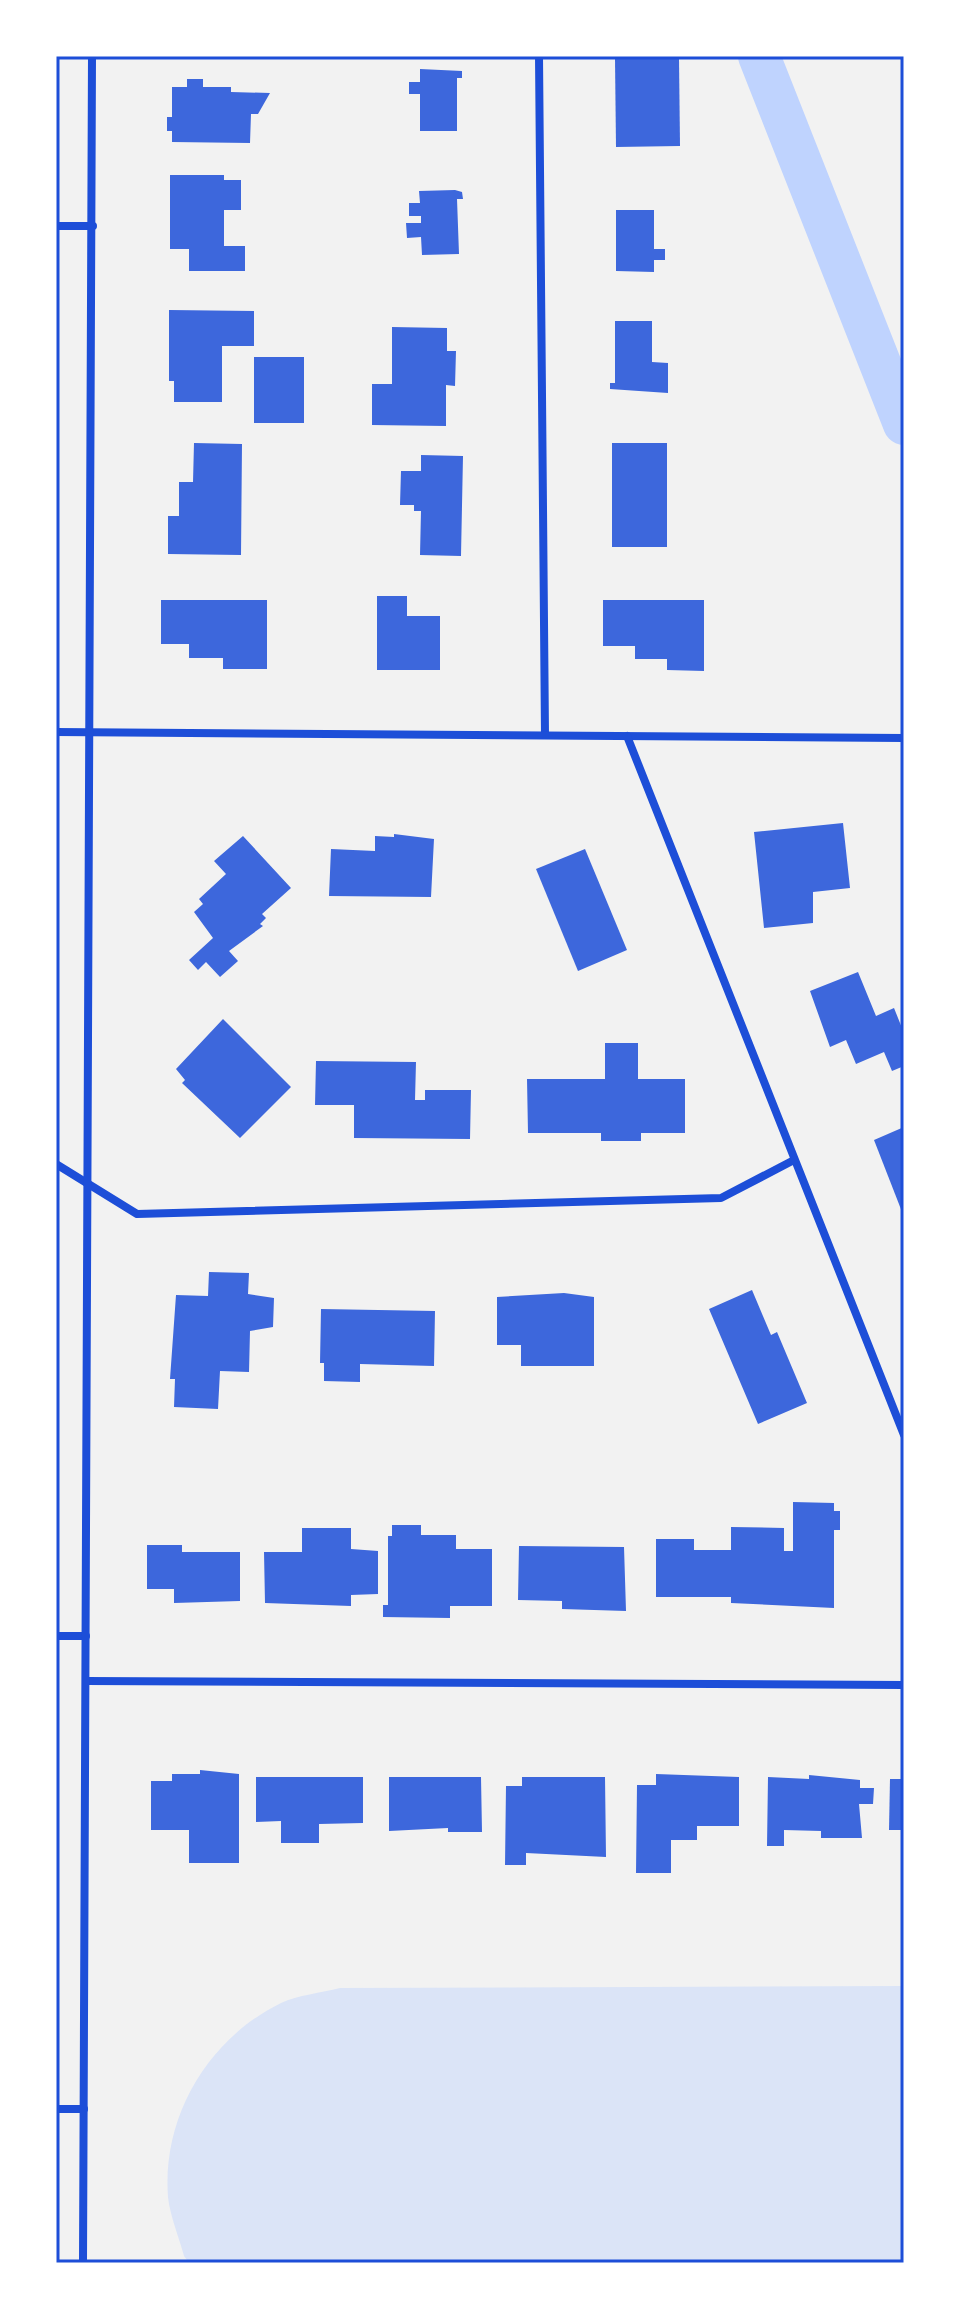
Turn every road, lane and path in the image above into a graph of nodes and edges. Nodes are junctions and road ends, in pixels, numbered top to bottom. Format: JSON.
{"nodes":[{"id":1,"x":92,"y":56,"type":"edge"},
{"id":2,"x":539,"y":56,"type":"edge"},
{"id":3,"x":56,"y":226,"type":"edge"},
{"id":4,"x":93,"y":226,"type":"junction"},
{"id":5,"x":56,"y":732,"type":"edge"},
{"id":6,"x":90,"y":732,"type":"junction"},
{"id":7,"x":545,"y":735,"type":"junction"},
{"id":8,"x":627,"y":736,"type":"junction"},
{"id":9,"x":904,"y":738,"type":"edge"},
{"id":10,"x":794,"y":1160,"type":"junction"},
{"id":11,"x":56,"y":1164,"type":"edge"},
{"id":12,"x":88,"y":1183,"type":"junction"},
{"id":13,"x":904,"y":1435,"type":"edge"},
{"id":14,"x":56,"y":1636,"type":"edge"},
{"id":15,"x":86,"y":1636,"type":"junction"},
{"id":16,"x":86,"y":1681,"type":"junction"},
{"id":17,"x":904,"y":1685,"type":"edge"},
{"id":18,"x":56,"y":2109,"type":"edge"},
{"id":19,"x":84,"y":2109,"type":"junction"},
{"id":20,"x":83,"y":2263,"type":"edge"}],
"edges":[{"from":1,"to":4,"type":"street"},
{"from":2,"to":7,"type":"street"},
{"from":3,"to":4,"type":"street"},
{"from":4,"to":6,"type":"street"},
{"from":5,"to":6,"type":"street"},
{"from":6,"to":7,"type":"street"},
{"from":6,"to":12,"type":"street"},
{"from":7,"to":8,"type":"street"},
{"from":8,"to":9,"type":"street"},
{"from":8,"to":10,"type":"street"},
{"from":10,"to":12,"type":"street"},
{"from":10,"to":13,"type":"street"},
{"from":11,"to":12,"type":"street"},
{"from":12,"to":15,"type":"street"},
{"from":14,"to":15,"type":"street"},
{"from":15,"to":16,"type":"street"},
{"from":16,"to":17,"type":"street"},
{"from":16,"to":19,"type":"street"},
{"from":18,"to":19,"type":"street"},
{"from":19,"to":20,"type":"street"}]}
